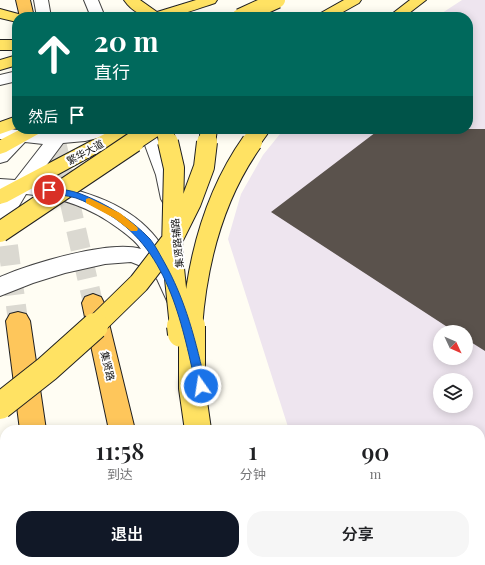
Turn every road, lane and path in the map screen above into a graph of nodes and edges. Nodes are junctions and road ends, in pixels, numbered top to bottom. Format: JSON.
{"nodes":[{"id":1,"x":23,"y":0,"type":"edge"},
{"id":2,"x":41,"y":0,"type":"edge"},
{"id":3,"x":91,"y":0,"type":"edge"},
{"id":4,"x":132,"y":0,"type":"edge"},
{"id":5,"x":210,"y":0,"type":"edge"},
{"id":6,"x":273,"y":0,"type":"edge"},
{"id":7,"x":277,"y":0,"type":"edge"},
{"id":8,"x":346,"y":0,"type":"edge"},
{"id":9,"x":354,"y":0,"type":"edge"},
{"id":10,"x":419,"y":0,"type":"edge"},
{"id":11,"x":26,"y":12,"type":"edge"},
{"id":12,"x":43,"y":12,"type":"edge"},
{"id":13,"x":95,"y":12,"type":"edge"},
{"id":14,"x":148,"y":12,"type":"edge"},
{"id":15,"x":173,"y":12,"type":"edge"},
{"id":16,"x":250,"y":12,"type":"edge"},
{"id":17,"x":251,"y":12,"type":"edge"},
{"id":18,"x":328,"y":12,"type":"edge"},
{"id":19,"x":333,"y":12,"type":"edge"},
{"id":20,"x":403,"y":12,"type":"edge"},
{"id":21,"x":0,"y":13,"type":"edge"},
{"id":22,"x":12,"y":17,"type":"edge"},
{"id":23,"x":0,"y":45,"type":"edge"},
{"id":24,"x":12,"y":46,"type":"edge"},
{"id":25,"x":12,"y":61,"type":"edge"},
{"id":26,"x":0,"y":65,"type":"edge"},
{"id":27,"x":12,"y":77,"type":"edge"},
{"id":28,"x":0,"y":80,"type":"edge"},
{"id":29,"x":0,"y":129,"type":"edge"},
{"id":30,"x":12,"y":129,"type":"edge"},
{"id":31,"x":12,"y":131,"type":"edge"},
{"id":32,"x":0,"y":133,"type":"edge"},
{"id":33,"x":18,"y":134,"type":"edge"},
{"id":34,"x":21,"y":134,"type":"edge"},
{"id":35,"x":61,"y":134,"type":"edge"},
{"id":36,"x":119,"y":134,"type":"edge"},
{"id":37,"x":147,"y":134,"type":"edge"},
{"id":38,"x":150,"y":134,"type":"edge"},
{"id":39,"x":166,"y":134,"type":"edge"},
{"id":40,"x":208,"y":134,"type":"edge"},
{"id":41,"x":258,"y":134,"type":"edge"},
{"id":42,"x":0,"y":148,"type":"edge"},
{"id":43,"x":0,"y":157,"type":"edge"},
{"id":44,"x":0,"y":186,"type":"edge"},
{"id":45,"x":20,"y":186,"type":"junction"},
{"id":46,"x":0,"y":197,"type":"edge"},
{"id":47,"x":0,"y":221,"type":"edge"},
{"id":48,"x":0,"y":232,"type":"edge"},
{"id":49,"x":170,"y":281,"type":"junction"},
{"id":50,"x":0,"y":287,"type":"edge"},
{"id":51,"x":93,"y":303,"type":"tunnel mouth"},
{"id":52,"x":18,"y":321,"type":"tunnel mouth"},
{"id":53,"x":188,"y":328,"type":"junction"},
{"id":54,"x":0,"y":406,"type":"edge"},
{"id":55,"x":32,"y":425,"type":"edge"},
{"id":56,"x":121,"y":425,"type":"edge"},
{"id":57,"x":197,"y":425,"type":"edge"},
{"id":58,"x":197,"y":425,"type":"edge"},
{"id":59,"x":211,"y":425,"type":"edge"}],
"edges":[{"from":1,"to":11,"type":"highway"},
{"from":2,"to":12,"type":"street"},
{"from":3,"to":13,"type":"street"},
{"from":4,"to":14,"type":"main road"},
{"from":5,"to":15,"type":"main road"},
{"from":6,"to":16,"type":"main road"},
{"from":7,"to":17,"type":"main road","bridge":true},
{"from":8,"to":18,"type":"main road"},
{"from":9,"to":19,"type":"main road"},
{"from":10,"to":20,"type":"main road"},
{"from":21,"to":22,"type":"main road"},
{"from":23,"to":24,"type":"main road"},
{"from":25,"to":26,"type":"main road"},
{"from":27,"to":28,"type":"street"},
{"from":29,"to":30,"type":"main road"},
{"from":31,"to":32,"type":"street"},
{"from":33,"to":42,"type":"main road"},
{"from":34,"to":43,"type":"street"},
{"from":35,"to":45,"type":"street"},
{"from":36,"to":45,"type":"main road","name":"繁华大道"},
{"from":37,"to":48,"type":"main road","bridge":true},
{"from":38,"to":53,"type":"street","name":"集贤路辅路"},
{"from":39,"to":57,"type":"main road","bridge":true},
{"from":40,"to":54,"type":"main road","bridge":true},
{"from":41,"to":58,"type":"main road","bridge":true},
{"from":44,"to":45,"type":"street"},
{"from":45,"to":46,"type":"main road","name":"繁华大道"},
{"from":45,"to":47,"type":"street"},
{"from":45,"to":49,"type":"street"},
{"from":49,"to":50,"type":"street"},
{"from":49,"to":53,"type":"street"},
{"from":51,"to":56,"type":"highway","name":"集贤路"},
{"from":52,"to":55,"type":"highway"},
{"from":53,"to":59,"type":"street","name":"集贤路辅路"}]}
